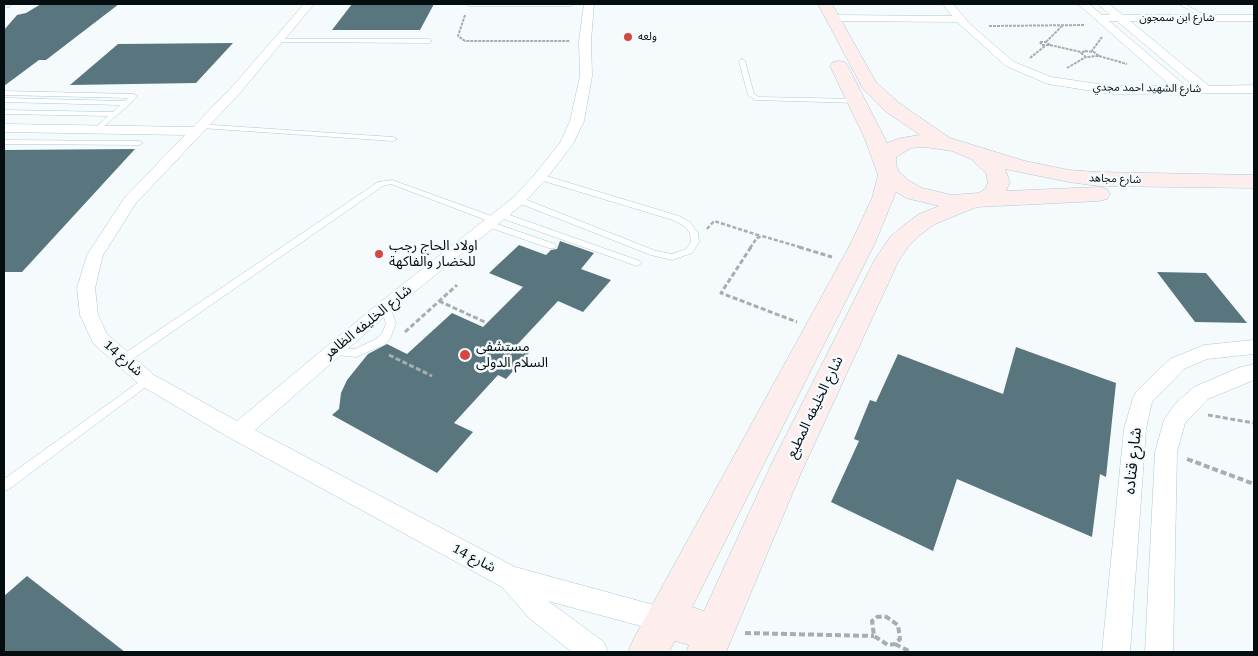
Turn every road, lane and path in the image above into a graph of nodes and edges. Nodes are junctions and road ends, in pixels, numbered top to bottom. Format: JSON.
{"nodes":[{"id":1,"x":309,"y":4,"type":"edge"},
{"id":2,"x":469,"y":4,"type":"edge"},
{"id":3,"x":571,"y":4,"type":"edge"},
{"id":4,"x":590,"y":4,"type":"edge"},
{"id":5,"x":810,"y":4,"type":"edge"},
{"id":6,"x":948,"y":4,"type":"edge"},
{"id":7,"x":1083,"y":4,"type":"edge"},
{"id":8,"x":1103,"y":4,"type":"edge"},
{"id":9,"x":1182,"y":4,"type":"edge"},
{"id":10,"x":1242,"y":7,"type":"dead end"},
{"id":11,"x":829,"y":11,"type":"edge"},
{"id":12,"x":1206,"y":18,"type":"junction"},
{"id":13,"x":1254,"y":20,"type":"edge"},
{"id":14,"x":1124,"y":21,"type":"junction"},
{"id":15,"x":1105,"y":22,"type":"junction"},
{"id":16,"x":964,"y":23,"type":"junction"},
{"id":17,"x":1063,"y":25,"type":"junction"},
{"id":18,"x":280,"y":40,"type":"junction"},
{"id":19,"x":429,"y":40,"type":"dead end"},
{"id":20,"x":585,"y":41,"type":"junction"},
{"id":21,"x":1046,"y":42,"type":"junction"},
{"id":22,"x":1050,"y":45,"type":"junction"},
{"id":23,"x":1081,"y":52,"type":"junction"},
{"id":24,"x":833,"y":55,"type":"junction"},
{"id":25,"x":852,"y":55,"type":"junction"},
{"id":26,"x":742,"y":60,"type":"dead end"},
{"id":27,"x":1254,"y":89,"type":"edge"},
{"id":28,"x":1183,"y":90,"type":"junction"},
{"id":29,"x":1207,"y":90,"type":"junction"},
{"id":30,"x":4,"y":92,"type":"edge"},
{"id":31,"x":4,"y":100,"type":"edge"},
{"id":32,"x":856,"y":101,"type":"junction"},
{"id":33,"x":128,"y":103,"type":"junction"},
{"id":34,"x":4,"y":112,"type":"edge"},
{"id":35,"x":115,"y":114,"type":"junction"},
{"id":36,"x":4,"y":128,"type":"edge"},
{"id":37,"x":198,"y":128,"type":"junction"},
{"id":38,"x":98,"y":129,"type":"junction"},
{"id":39,"x":393,"y":139,"type":"dead end"},
{"id":40,"x":4,"y":142,"type":"edge"},
{"id":41,"x":139,"y":143,"type":"dead end"},
{"id":42,"x":944,"y":143,"type":"junction"},
{"id":43,"x":978,"y":155,"type":"junction"},
{"id":44,"x":887,"y":170,"type":"junction"},
{"id":45,"x":540,"y":177,"type":"junction"},
{"id":46,"x":1254,"y":182,"type":"edge"},
{"id":47,"x":1254,"y":195,"type":"edge"},
{"id":48,"x":519,"y":200,"type":"junction"},
{"id":49,"x":978,"y":200,"type":"junction"},
{"id":50,"x":495,"y":220,"type":"junction"},
{"id":51,"x":694,"y":233,"type":"junction"},
{"id":52,"x":762,"y":236,"type":"junction"},
{"id":53,"x":552,"y":246,"type":"dead end"},
{"id":54,"x":637,"y":263,"type":"dead end"},
{"id":55,"x":852,"y":263,"type":"junction"},
{"id":56,"x":457,"y":285,"type":"dead end"},
{"id":57,"x":439,"y":301,"type":"junction"},
{"id":58,"x":385,"y":307,"type":"junction"},
{"id":59,"x":487,"y":323,"type":"dead end"},
{"id":60,"x":817,"y":329,"type":"junction"},
{"id":61,"x":1254,"y":346,"type":"edge"},
{"id":62,"x":372,"y":347,"type":"junction"},
{"id":63,"x":332,"y":351,"type":"junction"},
{"id":64,"x":383,"y":352,"type":"junction"},
{"id":65,"x":123,"y":360,"type":"junction"},
{"id":66,"x":1254,"y":372,"type":"edge"},
{"id":67,"x":432,"y":376,"type":"dead end"},
{"id":68,"x":147,"y":380,"type":"junction"},
{"id":69,"x":1182,"y":410,"type":"junction"},
{"id":70,"x":1254,"y":423,"type":"edge"},
{"id":71,"x":238,"y":432,"type":"junction"},
{"id":72,"x":1166,"y":452,"type":"junction"},
{"id":73,"x":1254,"y":484,"type":"edge"},
{"id":74,"x":4,"y":486,"type":"edge"},
{"id":75,"x":511,"y":578,"type":"junction"},
{"id":76,"x":658,"y":636,"type":"edge"},
{"id":77,"x":874,"y":636,"type":"junction"},
{"id":78,"x":710,"y":643,"type":"edge"},
{"id":79,"x":895,"y":644,"type":"junction"},
{"id":80,"x":594,"y":652,"type":"edge"},
{"id":81,"x":911,"y":652,"type":"edge"},
{"id":82,"x":1116,"y":652,"type":"edge"},
{"id":83,"x":1159,"y":652,"type":"edge"}],
"edges":[{"from":1,"to":18,"type":"street","name":"شارع 14"},
{"from":2,"to":3,"type":"lane"},
{"from":2,"to":20,"type":"path"},
{"from":4,"to":20,"type":"street","name":"شارع الخليفه الظاهر"},
{"from":5,"to":24,"type":"street"},
{"from":6,"to":16,"type":"street","name":"شارع الشهيد احمد مجدي"},
{"from":7,"to":15,"type":"street"},
{"from":8,"to":14,"type":"street"},
{"from":9,"to":12,"type":"lane"},
{"from":10,"to":13,"type":"street"},
{"from":11,"to":16,"type":"street"},
{"from":11,"to":25,"type":"street"},
{"from":12,"to":13,"type":"street","name":"شارع ابن سمجون"},
{"from":12,"to":14,"type":"street","name":"شارع ابن سمجون"},
{"from":13,"to":14,"type":"street","name":"شارع ابن سمجون"},
{"from":14,"to":15,"type":"street","name":"شارع ابن سمجون"},
{"from":14,"to":29,"type":"street"},
{"from":15,"to":17,"type":"path"},
{"from":15,"to":28,"type":"street"},
{"from":16,"to":17,"type":"path"},
{"from":16,"to":28,"type":"street","name":"شارع الشهيد احمد مجدي"},
{"from":17,"to":21,"type":"path"},
{"from":18,"to":19,"type":"lane"},
{"from":18,"to":37,"type":"street","name":"شارع 14"},
{"from":20,"to":45,"type":"street","name":"شارع الخليفه الظاهر"},
{"from":21,"to":22,"type":"path"},
{"from":21,"to":22,"type":"path"},
{"from":22,"to":23,"type":"path"},
{"from":23,"to":23,"type":"path"},
{"from":24,"to":25,"type":"street"},
{"from":24,"to":32,"type":"street"},
{"from":25,"to":42,"type":"street"},
{"from":26,"to":32,"type":"lane"},
{"from":27,"to":29,"type":"street","name":"شارع الشهيد احمد مجدي"},
{"from":28,"to":29,"type":"street","name":"شارع الشهيد احمد مجدي"},
{"from":30,"to":33,"type":"lane"},
{"from":31,"to":33,"type":"lane"},
{"from":32,"to":44,"type":"street"},
{"from":33,"to":35,"type":"lane"},
{"from":34,"to":35,"type":"lane"},
{"from":35,"to":38,"type":"lane"},
{"from":36,"to":38,"type":"street"},
{"from":37,"to":38,"type":"street"},
{"from":37,"to":39,"type":"lane"},
{"from":37,"to":65,"type":"street","name":"شارع 14"},
{"from":40,"to":41,"type":"lane"},
{"from":42,"to":43,"type":"street","name":"شارع مجاهد"},
{"from":42,"to":44,"type":"street"},
{"from":43,"to":46,"type":"street","name":"شارع مجاهد"},
{"from":43,"to":49,"type":"street"},
{"from":44,"to":49,"type":"street"},
{"from":44,"to":55,"type":"street"},
{"from":45,"to":48,"type":"street","name":"شارع الخليفه الظاهر"},
{"from":45,"to":51,"type":"lane"},
{"from":47,"to":49,"type":"street","name":"شارع مجاهد"},
{"from":48,"to":50,"type":"street","name":"شارع الخليفه الظاهر"},
{"from":48,"to":51,"type":"lane"},
{"from":49,"to":78,"type":"street","name":"شارع الخليفه المطيع"},
{"from":50,"to":53,"type":"lane"},
{"from":50,"to":54,"type":"lane"},
{"from":50,"to":58,"type":"street","name":"شارع الخليفه الظاهر"},
{"from":50,"to":65,"type":"lane"},
{"from":51,"to":52,"type":"path"},
{"from":52,"to":55,"type":"path"},
{"from":52,"to":60,"type":"path"},
{"from":55,"to":60,"type":"street"},
{"from":56,"to":57,"type":"path"},
{"from":57,"to":59,"type":"path"},
{"from":57,"to":64,"type":"path"},
{"from":58,"to":62,"type":"lane"},
{"from":58,"to":63,"type":"street","name":"شارع الخليفه الظاهر"},
{"from":60,"to":76,"type":"street"},
{"from":61,"to":82,"type":"street","name":"شارع قتاده"},
{"from":62,"to":63,"type":"lane"},
{"from":62,"to":64,"type":"path"},
{"from":63,"to":71,"type":"street","name":"شارع الخليفه الظاهر"},
{"from":64,"to":67,"type":"path"},
{"from":65,"to":68,"type":"street","name":"شارع 14"},
{"from":66,"to":69,"type":"street"},
{"from":68,"to":71,"type":"street","name":"شارع 14"},
{"from":68,"to":74,"type":"lane"},
{"from":69,"to":70,"type":"path"},
{"from":69,"to":72,"type":"street"},
{"from":71,"to":75,"type":"street","name":"شارع 14"},
{"from":72,"to":73,"type":"path"},
{"from":72,"to":83,"type":"street"},
{"from":75,"to":76,"type":"street","name":"شارع 14"},
{"from":75,"to":80,"type":"street","name":"شارع 14"},
{"from":76,"to":78,"type":"street"},
{"from":77,"to":78,"type":"path"},
{"from":77,"to":79,"type":"path"},
{"from":77,"to":79,"type":"path"},
{"from":79,"to":81,"type":"path"}]}
